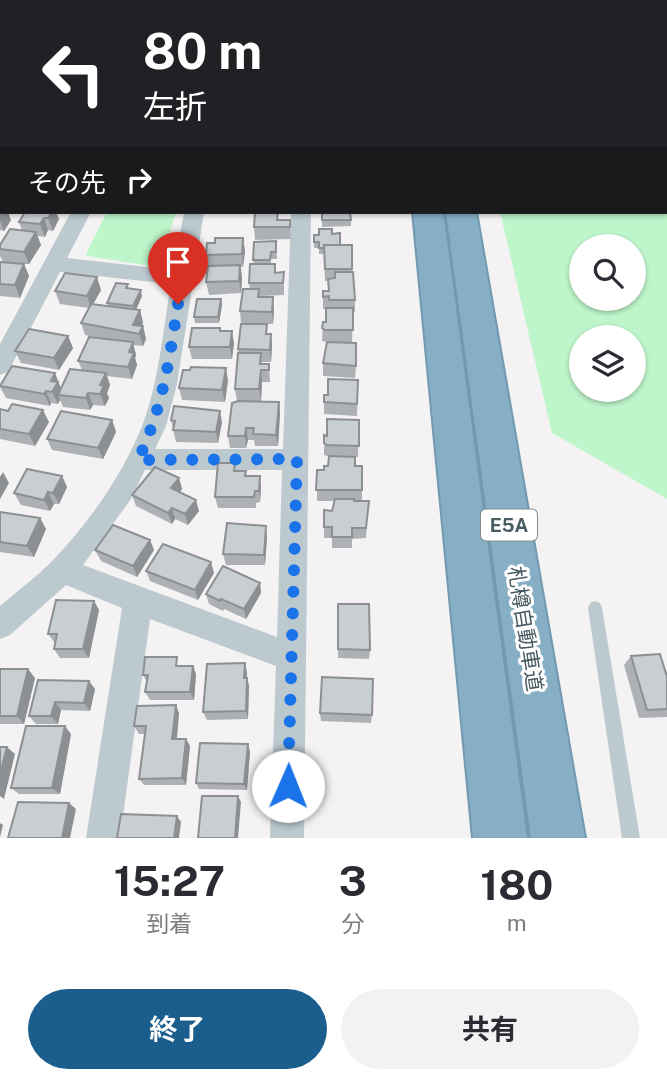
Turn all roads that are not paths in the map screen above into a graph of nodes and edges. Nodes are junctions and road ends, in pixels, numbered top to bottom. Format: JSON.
{"nodes":[{"id":1,"x":80,"y":214,"type":"edge"},
{"id":2,"x":194,"y":214,"type":"edge"},
{"id":3,"x":300,"y":214,"type":"edge"},
{"id":4,"x":428,"y":214,"type":"edge"},
{"id":5,"x":461,"y":214,"type":"edge"},
{"id":6,"x":54,"y":264,"type":"junction"},
{"id":7,"x":183,"y":278,"type":"junction"},
{"id":8,"x":0,"y":366,"type":"edge"},
{"id":9,"x":297,"y":459,"type":"junction"},
{"id":10,"x":138,"y":460,"type":"junction"},
{"id":11,"x":62,"y":569,"type":"junction"},
{"id":12,"x":138,"y":601,"type":"junction"},
{"id":13,"x":596,"y":608,"type":"dead end"},
{"id":14,"x":0,"y":625,"type":"edge"},
{"id":15,"x":291,"y":657,"type":"junction"},
{"id":16,"x":103,"y":838,"type":"edge"},
{"id":17,"x":287,"y":838,"type":"edge"},
{"id":18,"x":500,"y":838,"type":"edge"},
{"id":19,"x":558,"y":838,"type":"edge"},
{"id":20,"x":631,"y":838,"type":"edge"}],
"edges":[{"from":1,"to":6,"type":"street"},
{"from":2,"to":7,"type":"street"},
{"from":3,"to":9,"type":"street"},
{"from":4,"to":18,"type":"highway","number":"E5A"},
{"from":5,"to":19,"type":"highway","name":"札樽自動車道","number":"E5A"},
{"from":6,"to":7,"type":"street"},
{"from":6,"to":8,"type":"street"},
{"from":7,"to":10,"type":"street"},
{"from":9,"to":10,"type":"street"},
{"from":9,"to":15,"type":"street"},
{"from":10,"to":11,"type":"street"},
{"from":11,"to":12,"type":"street"},
{"from":11,"to":14,"type":"street"},
{"from":12,"to":15,"type":"street"},
{"from":12,"to":16,"type":"street"},
{"from":13,"to":20,"type":"lane"},
{"from":15,"to":17,"type":"street"}]}
